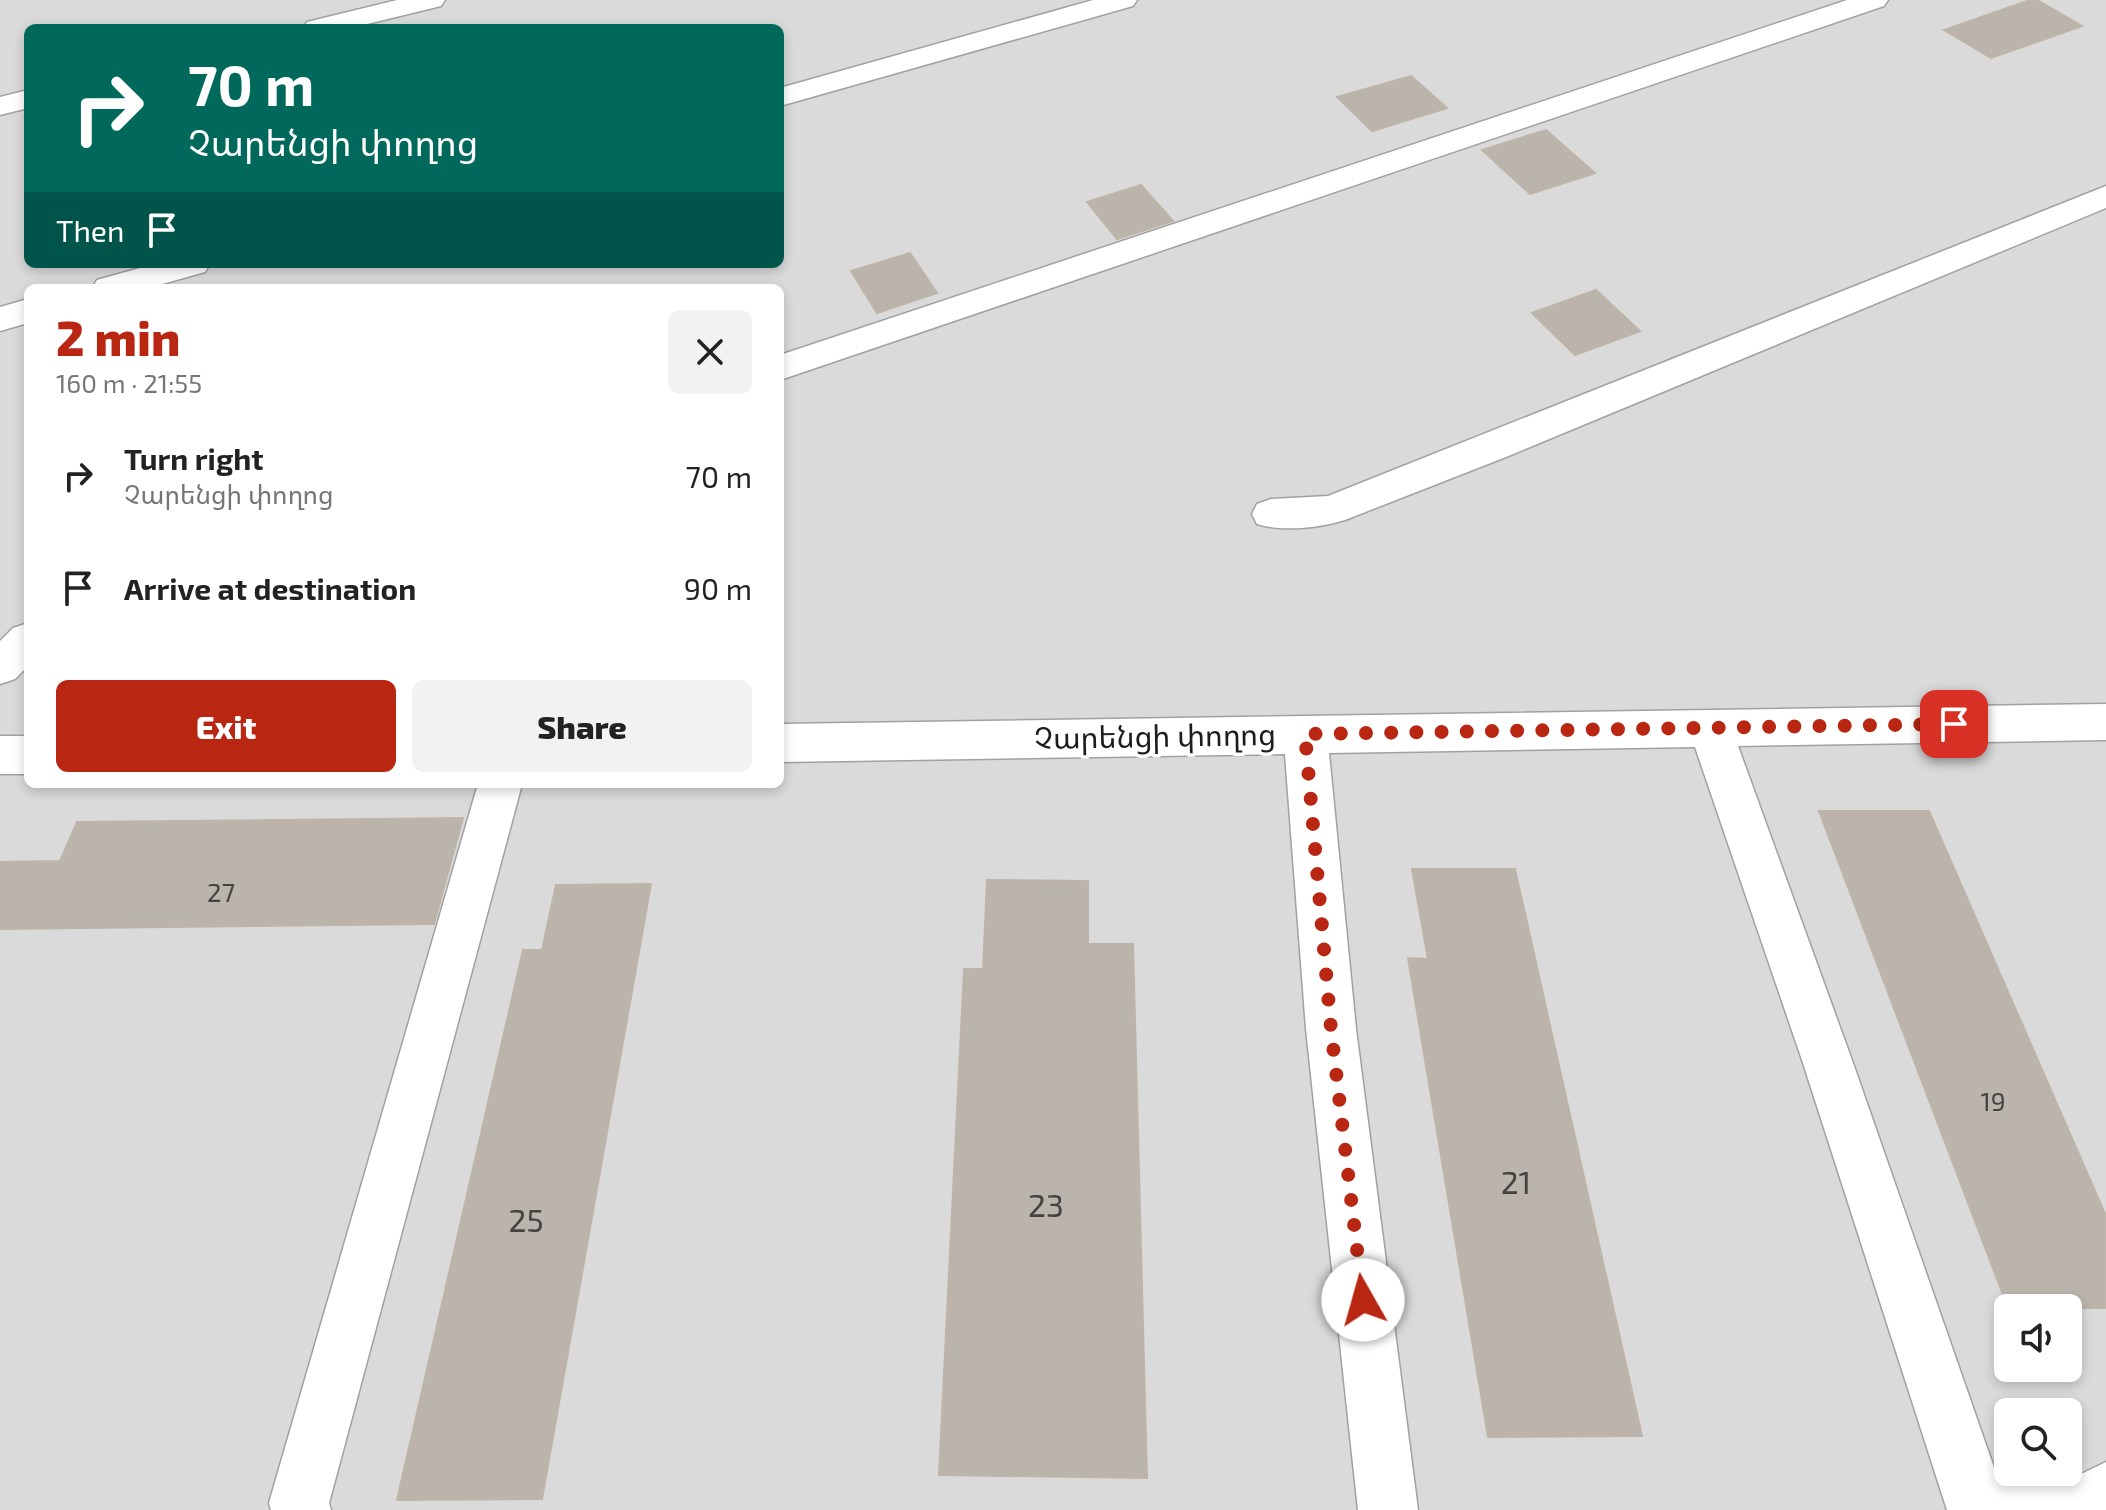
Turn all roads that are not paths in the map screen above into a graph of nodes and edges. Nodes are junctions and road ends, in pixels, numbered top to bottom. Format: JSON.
{"nodes":[{"id":1,"x":431,"y":0,"type":"edge"},
{"id":2,"x":1123,"y":0,"type":"edge"},
{"id":3,"x":1874,"y":0,"type":"edge"},
{"id":4,"x":333,"y":24,"type":"edge"},
{"id":5,"x":784,"y":96,"type":"edge"},
{"id":6,"x":24,"y":100,"type":"edge"},
{"id":7,"x":0,"y":106,"type":"edge"},
{"id":8,"x":2106,"y":196,"type":"edge"},
{"id":9,"x":179,"y":268,"type":"edge"},
{"id":10,"x":123,"y":284,"type":"edge"},
{"id":11,"x":24,"y":312,"type":"edge"},
{"id":12,"x":0,"y":319,"type":"edge"},
{"id":13,"x":784,"y":367,"type":"edge"},
{"id":14,"x":1271,"y":514,"type":"dead end"},
{"id":15,"x":24,"y":644,"type":"edge"},
{"id":16,"x":0,"y":667,"type":"edge"},
{"id":17,"x":2106,"y":722,"type":"edge"},
{"id":18,"x":1710,"y":728,"type":"junction"},
{"id":19,"x":1305,"y":734,"type":"junction"},
{"id":20,"x":784,"y":743,"type":"edge"},
{"id":21,"x":0,"y":755,"type":"edge"},
{"id":22,"x":24,"y":755,"type":"edge"},
{"id":23,"x":499,"y":788,"type":"edge"},
{"id":24,"x":2095,"y":1503,"type":"edge"},
{"id":25,"x":301,"y":1510,"type":"edge"},
{"id":26,"x":1388,"y":1510,"type":"edge"},
{"id":27,"x":1978,"y":1510,"type":"edge"}],
"edges":[{"from":1,"to":4,"type":"street"},
{"from":2,"to":5,"type":"street"},
{"from":3,"to":13,"type":"street"},
{"from":6,"to":7,"type":"street"},
{"from":8,"to":14,"type":"street"},
{"from":9,"to":10,"type":"street"},
{"from":11,"to":12,"type":"street"},
{"from":15,"to":16,"type":"street"},
{"from":17,"to":18,"type":"street","name":"Չարենցի փողոց"},
{"from":18,"to":19,"type":"street","name":"Չարենցի փողոց"},
{"from":18,"to":27,"type":"street"},
{"from":19,"to":20,"type":"street","name":"Չարենցի փողոց"},
{"from":19,"to":26,"type":"street"},
{"from":21,"to":22,"type":"street"},
{"from":23,"to":25,"type":"street"},
{"from":24,"to":27,"type":"street"}]}
